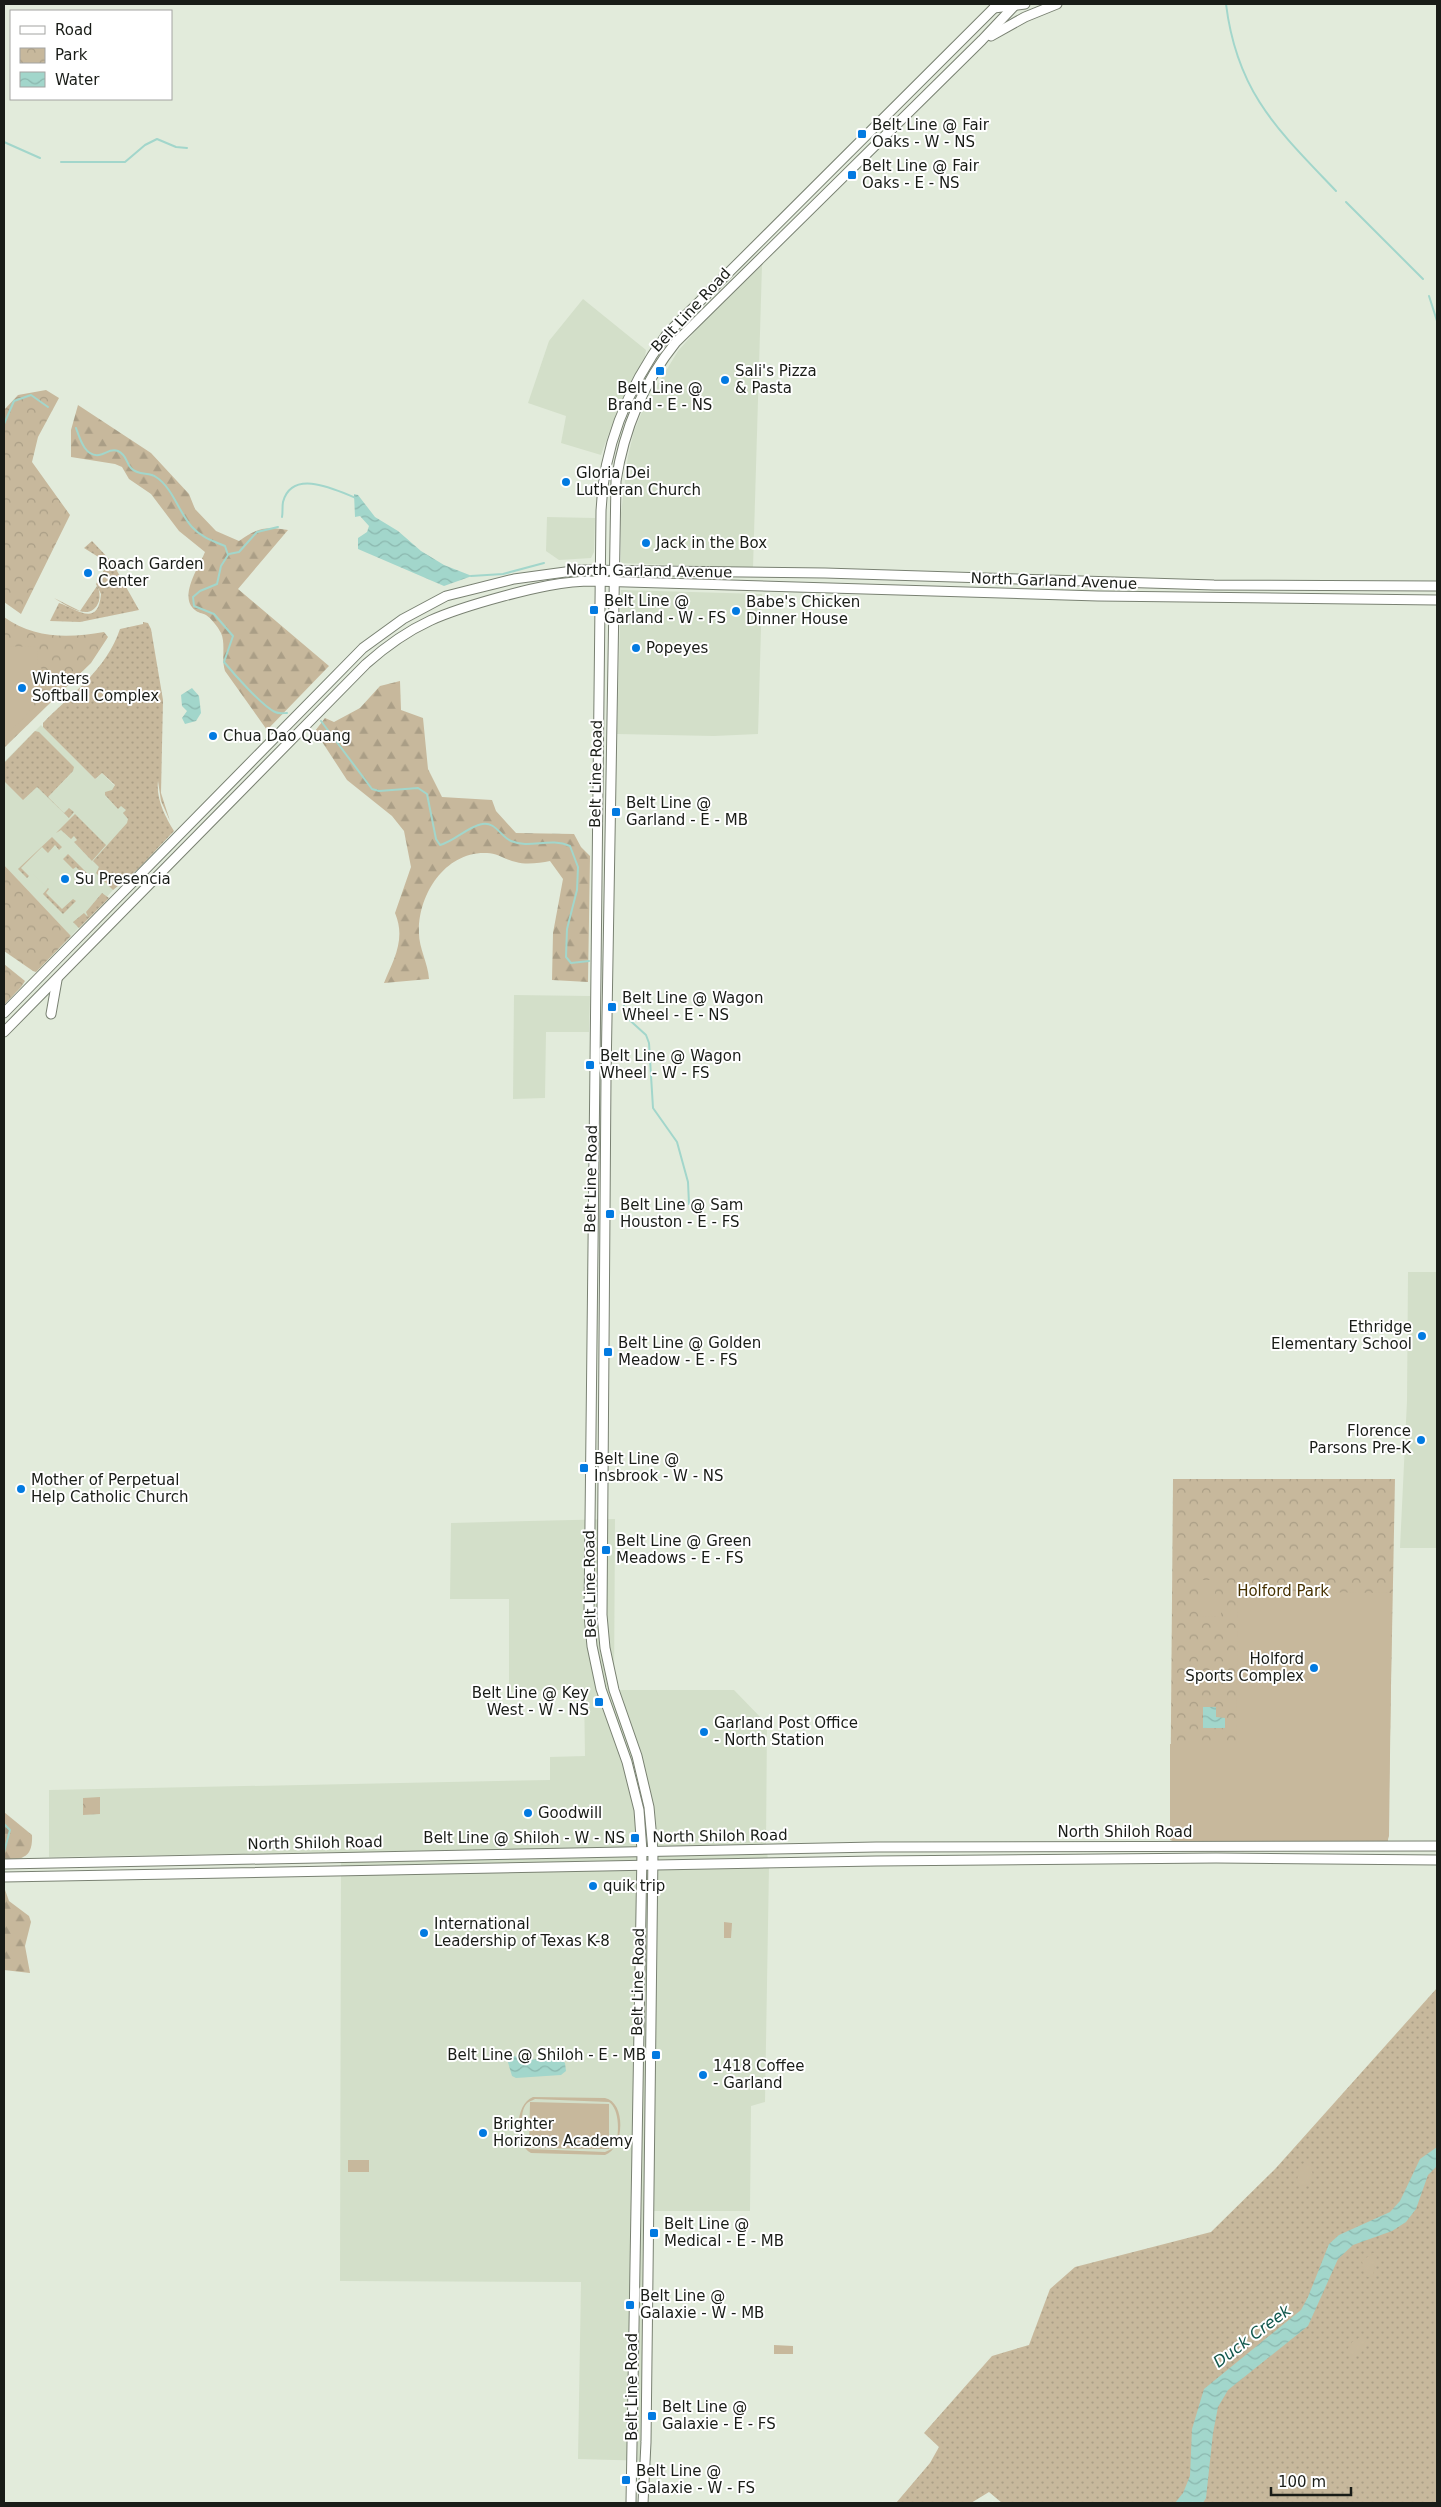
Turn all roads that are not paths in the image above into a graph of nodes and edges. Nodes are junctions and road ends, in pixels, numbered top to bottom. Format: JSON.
{"nodes":[{"id":1,"x":1024,"y":4,"type":"edge"},
{"id":2,"x":1057,"y":4,"type":"edge"},
{"id":3,"x":1015,"y":5,"type":"edge"},
{"id":4,"x":996,"y":6,"type":"edge"},
{"id":5,"x":982,"y":40,"type":"junction"},
{"id":6,"x":724,"y":276,"type":"junction"},
{"id":7,"x":732,"y":285,"type":"junction"},
{"id":8,"x":612,"y":439,"type":"junction"},
{"id":9,"x":624,"y":442,"type":"junction"},
{"id":10,"x":602,"y":570,"type":"junction"},
{"id":11,"x":613,"y":570,"type":"junction"},
{"id":12,"x":731,"y":571,"type":"junction"},
{"id":13,"x":825,"y":573,"type":"junction"},
{"id":14,"x":993,"y":578,"type":"junction"},
{"id":15,"x":601,"y":581,"type":"junction"},
{"id":16,"x":613,"y":581,"type":"junction"},
{"id":17,"x":731,"y":586,"type":"junction"},
{"id":18,"x":1437,"y":586,"type":"edge"},
{"id":19,"x":825,"y":589,"type":"junction"},
{"id":20,"x":967,"y":592,"type":"junction"},
{"id":21,"x":1437,"y":600,"type":"edge"},
{"id":22,"x":422,"y":607,"type":"junction"},
{"id":23,"x":429,"y":620,"type":"junction"},
{"id":24,"x":600,"y":678,"type":"junction"},
{"id":25,"x":612,"y":678,"type":"junction"},
{"id":26,"x":598,"y":757,"type":"junction"},
{"id":27,"x":610,"y":757,"type":"junction"},
{"id":28,"x":598,"y":806,"type":"junction"},
{"id":29,"x":610,"y":806,"type":"junction"},
{"id":30,"x":58,"y":977,"type":"junction"},
{"id":31,"x":4,"y":1013,"type":"edge"},
{"id":32,"x":51,"y":1014,"type":"dead end"},
{"id":33,"x":4,"y":1032,"type":"edge"},
{"id":34,"x":594,"y":1077,"type":"junction"},
{"id":35,"x":606,"y":1077,"type":"junction"},
{"id":36,"x":1292,"y":1846,"type":"junction"},
{"id":37,"x":1437,"y":1846,"type":"edge"},
{"id":38,"x":642,"y":1851,"type":"junction"},
{"id":39,"x":652,"y":1851,"type":"junction"},
{"id":40,"x":1292,"y":1859,"type":"junction"},
{"id":41,"x":1437,"y":1860,"type":"edge"},
{"id":42,"x":4,"y":1864,"type":"edge"},
{"id":43,"x":643,"y":1864,"type":"junction"},
{"id":44,"x":653,"y":1864,"type":"junction"},
{"id":45,"x":4,"y":1877,"type":"edge"},
{"id":46,"x":651,"y":2015,"type":"junction"},
{"id":47,"x":640,"y":2017,"type":"junction"},
{"id":48,"x":637,"y":2171,"type":"junction"},
{"id":49,"x":649,"y":2176,"type":"junction"},
{"id":50,"x":635,"y":2273,"type":"junction"},
{"id":51,"x":647,"y":2273,"type":"junction"},
{"id":52,"x":631,"y":2503,"type":"edge"},
{"id":53,"x":643,"y":2503,"type":"edge"}],
"edges":[{"from":1,"to":3,"type":"main road"},
{"from":2,"to":5,"type":"main road"},
{"from":3,"to":4,"type":"main road"},
{"from":3,"to":5,"type":"main road","name":"Belt Line Road"},
{"from":4,"to":6,"type":"main road","name":"Belt Line Road"},
{"from":5,"to":7,"type":"main road","name":"Belt Line Road"},
{"from":6,"to":7,"type":"main road"},
{"from":6,"to":8,"type":"main road","name":"Belt Line Road"},
{"from":7,"to":9,"type":"main road","name":"Belt Line Road"},
{"from":8,"to":9,"type":"main road"},
{"from":8,"to":10,"type":"main road","name":"Belt Line Road"},
{"from":9,"to":11,"type":"main road","name":"Belt Line Road"},
{"from":10,"to":11,"type":"main road","name":"North Garland Avenue"},
{"from":10,"to":15,"type":"main road","name":"Belt Line Road"},
{"from":10,"to":22,"type":"main road","name":"North Garland Avenue"},
{"from":11,"to":12,"type":"main road","name":"North Garland Avenue"},
{"from":11,"to":16,"type":"main road","name":"Belt Line Road"},
{"from":12,"to":13,"type":"main road","name":"North Garland Avenue"},
{"from":12,"to":17,"type":"main road"},
{"from":13,"to":14,"type":"main road","name":"North Garland Avenue"},
{"from":13,"to":19,"type":"main road"},
{"from":14,"to":18,"type":"main road","name":"North Garland Avenue"},
{"from":14,"to":20,"type":"main road"},
{"from":15,"to":16,"type":"main road","name":"North Garland Avenue"},
{"from":15,"to":23,"type":"main road","name":"North Garland Avenue"},
{"from":15,"to":24,"type":"main road","name":"Belt Line Road"},
{"from":16,"to":17,"type":"main road","name":"North Garland Avenue"},
{"from":16,"to":25,"type":"main road","name":"Belt Line Road"},
{"from":17,"to":19,"type":"main road","name":"North Garland Avenue"},
{"from":19,"to":20,"type":"main road","name":"North Garland Avenue"},
{"from":20,"to":21,"type":"main road","name":"North Garland Avenue"},
{"from":22,"to":23,"type":"main road"},
{"from":22,"to":31,"type":"main road","name":"North Garland Avenue"},
{"from":23,"to":30,"type":"main road","name":"North Garland Avenue"},
{"from":24,"to":25,"type":"main road"},
{"from":24,"to":26,"type":"main road","name":"Belt Line Road"},
{"from":25,"to":27,"type":"main road","name":"Belt Line Road"},
{"from":26,"to":27,"type":"main road"},
{"from":26,"to":28,"type":"main road","name":"Belt Line Road"},
{"from":27,"to":29,"type":"main road","name":"Belt Line Road"},
{"from":28,"to":29,"type":"main road"},
{"from":28,"to":34,"type":"main road","name":"Belt Line Road"},
{"from":29,"to":35,"type":"main road","name":"Belt Line Road"},
{"from":30,"to":32,"type":"main road"},
{"from":30,"to":33,"type":"main road","name":"North Garland Avenue"},
{"from":34,"to":35,"type":"main road"},
{"from":34,"to":38,"type":"main road","name":"Belt Line Road"},
{"from":35,"to":39,"type":"main road","name":"Belt Line Road"},
{"from":36,"to":37,"type":"main road","name":"North Shiloh Road"},
{"from":36,"to":39,"type":"main road","name":"North Shiloh Road"},
{"from":36,"to":40,"type":"main road"},
{"from":38,"to":39,"type":"main road","name":"North Shiloh Road"},
{"from":38,"to":42,"type":"main road","name":"North Shiloh Road"},
{"from":38,"to":43,"type":"main road","name":"Belt Line Road"},
{"from":39,"to":44,"type":"main road","name":"Belt Line Road"},
{"from":40,"to":41,"type":"main road","name":"North Shiloh Road"},
{"from":40,"to":44,"type":"main road","name":"North Shiloh Road"},
{"from":43,"to":44,"type":"main road","name":"North Shiloh Road"},
{"from":43,"to":45,"type":"main road","name":"North Shiloh Road"},
{"from":43,"to":47,"type":"main road","name":"Belt Line Road"},
{"from":44,"to":46,"type":"main road","name":"Belt Line Road"},
{"from":46,"to":47,"type":"main road"},
{"from":46,"to":49,"type":"main road","name":"Belt Line Road"},
{"from":47,"to":48,"type":"main road","name":"Belt Line Road"},
{"from":48,"to":49,"type":"main road"},
{"from":48,"to":50,"type":"main road","name":"Belt Line Road"},
{"from":49,"to":51,"type":"main road","name":"Belt Line Road"},
{"from":50,"to":51,"type":"main road"},
{"from":50,"to":52,"type":"main road","name":"Belt Line Road"},
{"from":51,"to":53,"type":"main road","name":"Belt Line Road"}]}
